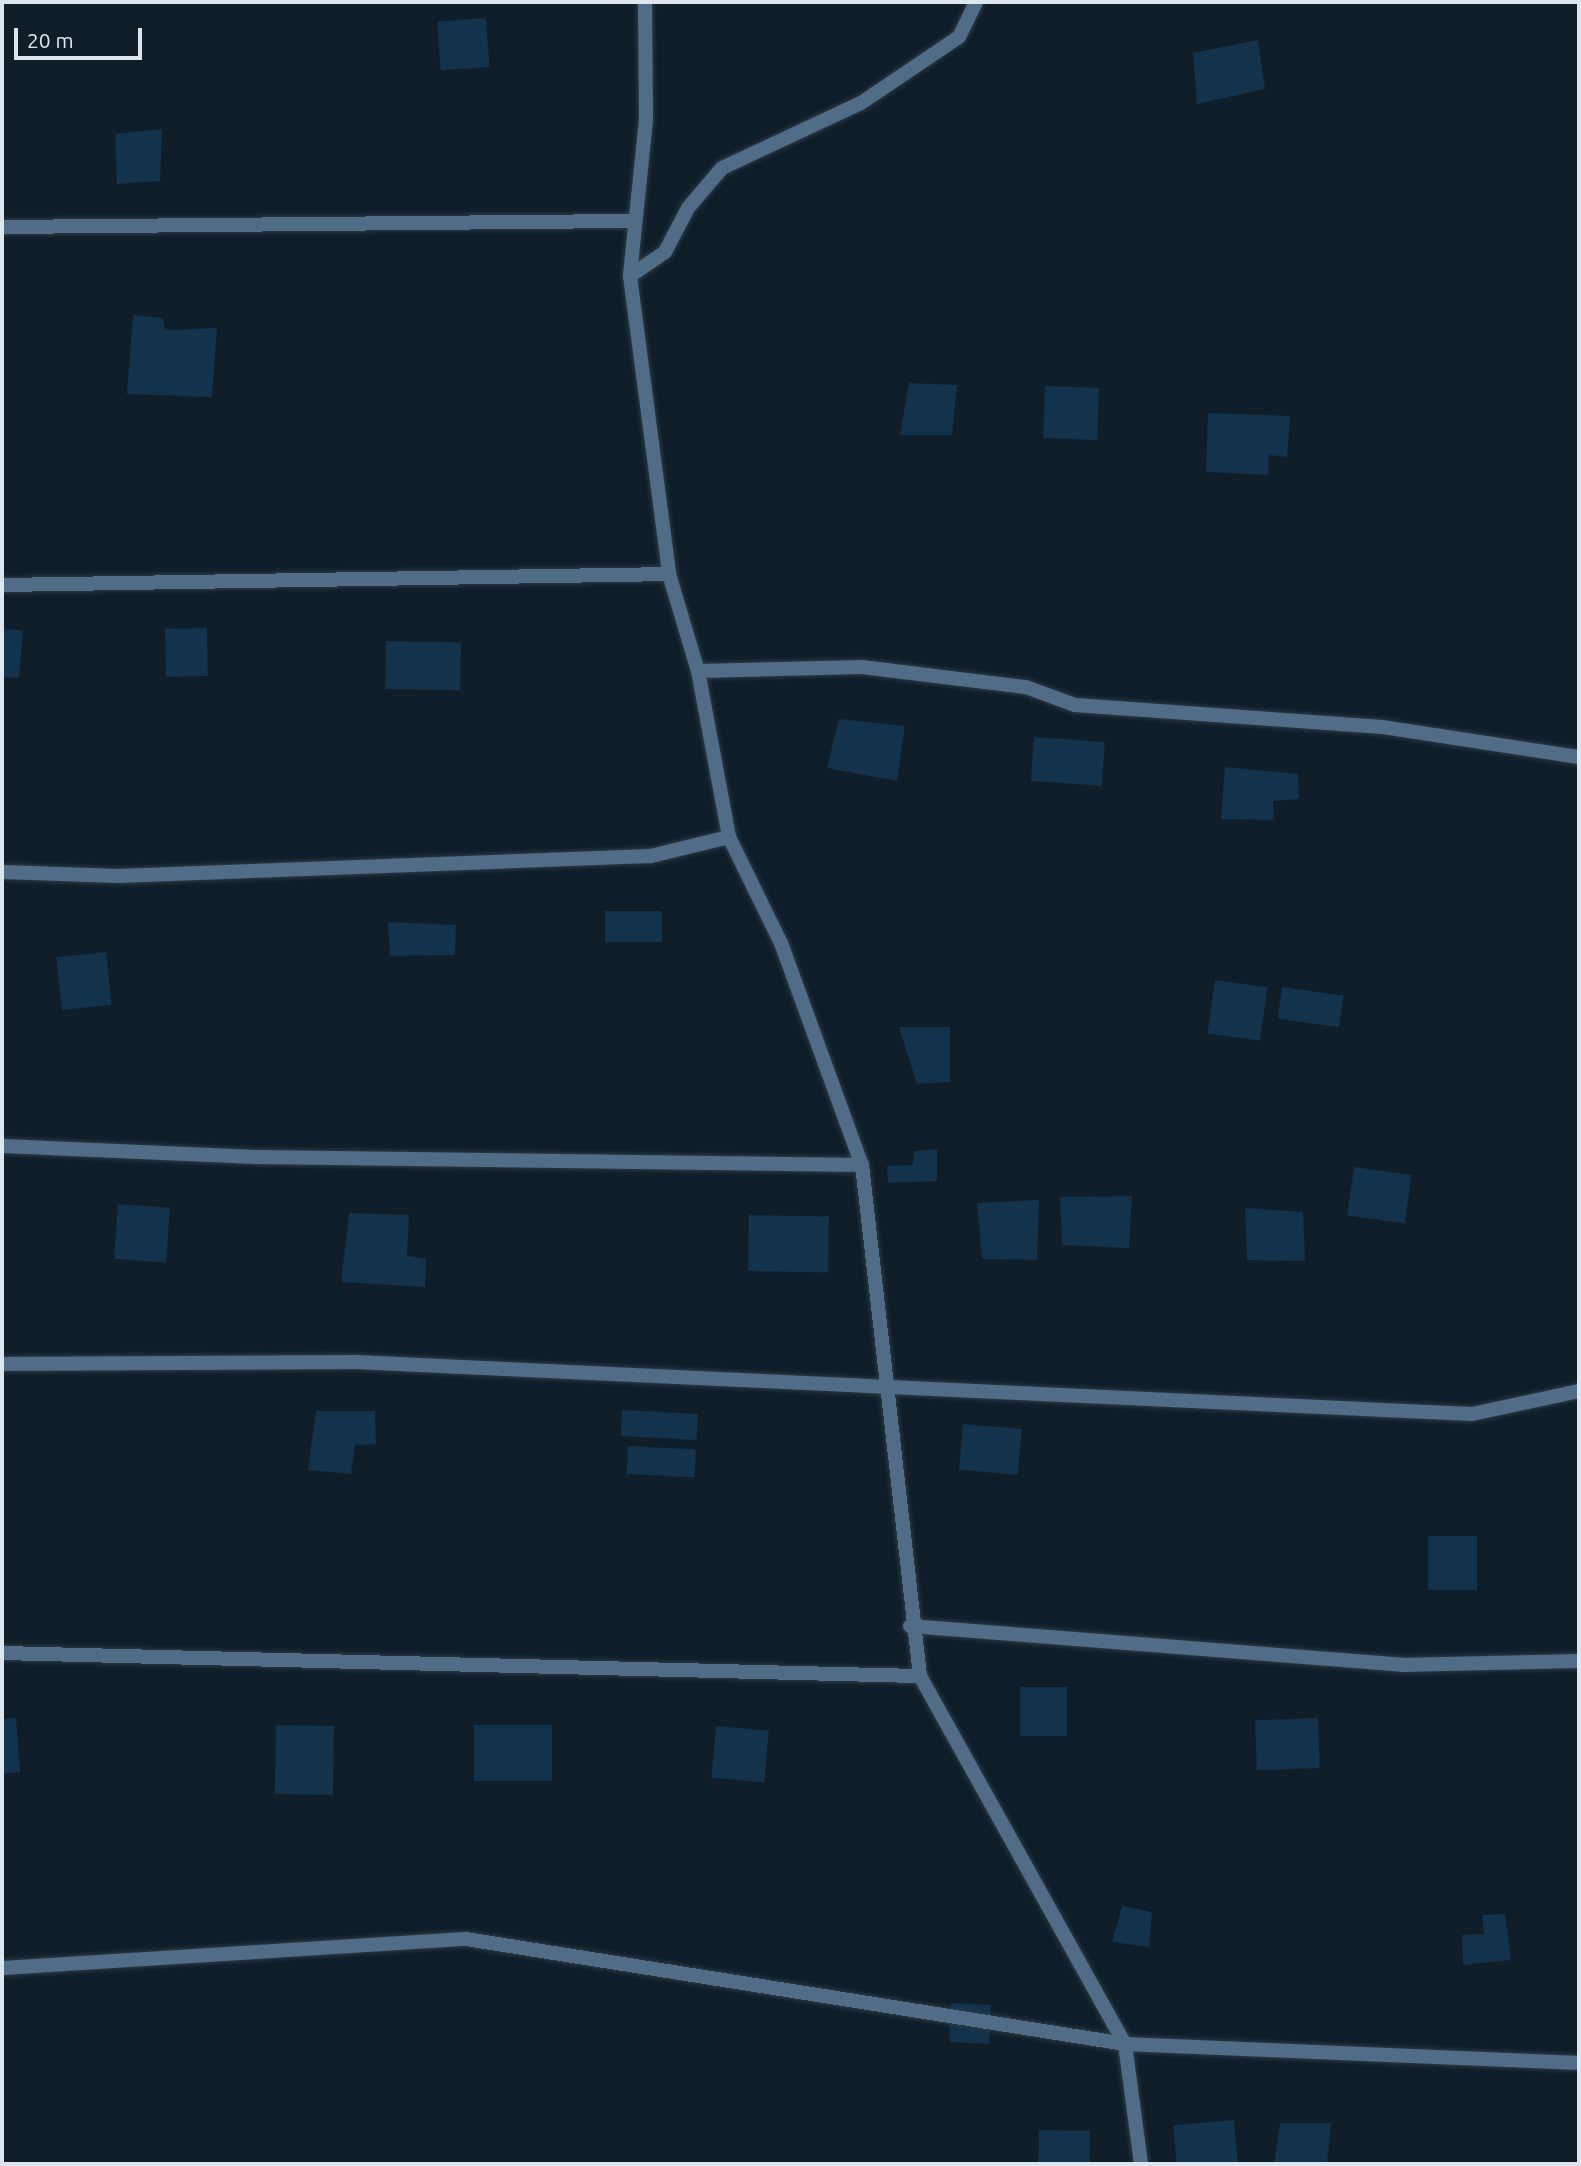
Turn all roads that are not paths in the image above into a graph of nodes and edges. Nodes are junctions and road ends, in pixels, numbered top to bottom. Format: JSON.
{"nodes":[{"id":1,"x":645,"y":2,"type":"edge"},
{"id":2,"x":975,"y":2,"type":"edge"},
{"id":3,"x":632,"y":221,"type":"junction"},
{"id":4,"x":2,"y":227,"type":"edge"},
{"id":5,"x":630,"y":276,"type":"junction"},
{"id":6,"x":669,"y":574,"type":"junction"},
{"id":7,"x":2,"y":584,"type":"edge"},
{"id":8,"x":698,"y":671,"type":"junction"},
{"id":9,"x":1579,"y":757,"type":"edge"},
{"id":10,"x":729,"y":837,"type":"junction"},
{"id":11,"x":2,"y":872,"type":"edge"},
{"id":12,"x":2,"y":1146,"type":"edge"},
{"id":13,"x":862,"y":1164,"type":"junction"},
{"id":14,"x":2,"y":1364,"type":"edge"},
{"id":15,"x":888,"y":1390,"type":"junction"},
{"id":16,"x":1579,"y":1391,"type":"edge"},
{"id":17,"x":911,"y":1626,"type":"junction"},
{"id":18,"x":2,"y":1653,"type":"edge"},
{"id":19,"x":1579,"y":1661,"type":"edge"},
{"id":20,"x":920,"y":1676,"type":"junction"},
{"id":21,"x":2,"y":1968,"type":"edge"},
{"id":22,"x":1125,"y":2044,"type":"junction"},
{"id":23,"x":1579,"y":2063,"type":"edge"},
{"id":24,"x":1141,"y":2164,"type":"edge"}],
"edges":[{"from":1,"to":3,"type":"street"},
{"from":2,"to":5,"type":"street"},
{"from":3,"to":4,"type":"street"},
{"from":3,"to":5,"type":"street"},
{"from":5,"to":6,"type":"street"},
{"from":6,"to":7,"type":"street"},
{"from":6,"to":8,"type":"street"},
{"from":8,"to":9,"type":"street"},
{"from":8,"to":10,"type":"street"},
{"from":10,"to":11,"type":"street"},
{"from":10,"to":13,"type":"street"},
{"from":12,"to":13,"type":"street"},
{"from":13,"to":15,"type":"street"},
{"from":14,"to":15,"type":"street"},
{"from":15,"to":16,"type":"street"},
{"from":15,"to":17,"type":"street"},
{"from":17,"to":19,"type":"street"},
{"from":17,"to":20,"type":"street"},
{"from":18,"to":20,"type":"street"},
{"from":20,"to":22,"type":"street"},
{"from":21,"to":22,"type":"street"},
{"from":22,"to":23,"type":"street"},
{"from":22,"to":24,"type":"street"}]}
